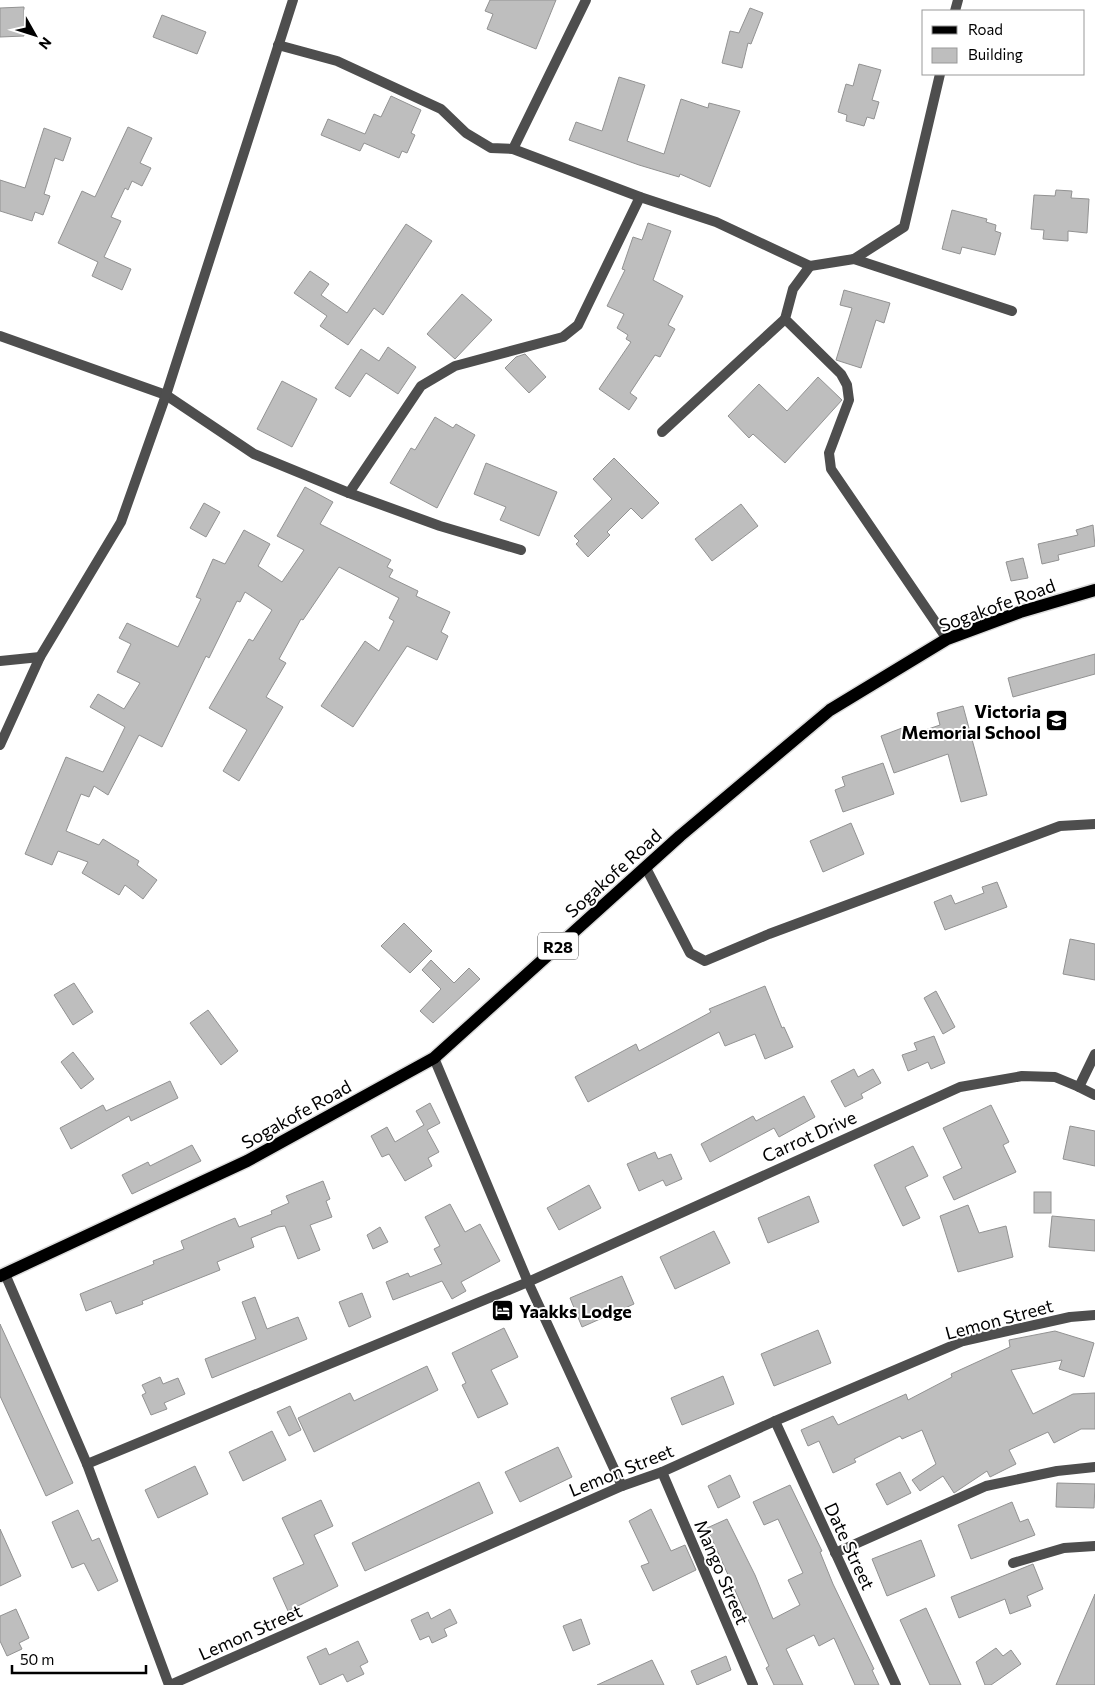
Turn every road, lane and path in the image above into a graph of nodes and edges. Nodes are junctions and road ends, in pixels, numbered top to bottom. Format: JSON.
{"nodes":[{"id":1,"x":293,"y":0,"type":"edge"},
{"id":2,"x":586,"y":0,"type":"edge"},
{"id":3,"x":278,"y":45,"type":"junction"},
{"id":4,"x":940,"y":75,"type":"edge"},
{"id":5,"x":513,"y":150,"type":"junction"},
{"id":6,"x":640,"y":197,"type":"junction"},
{"id":7,"x":854,"y":259,"type":"junction"},
{"id":8,"x":810,"y":266,"type":"junction"},
{"id":9,"x":1012,"y":311,"type":"dead end"},
{"id":10,"x":785,"y":320,"type":"junction"},
{"id":11,"x":0,"y":336,"type":"edge"},
{"id":12,"x":166,"y":395,"type":"junction"},
{"id":13,"x":662,"y":432,"type":"dead end"},
{"id":14,"x":349,"y":494,"type":"junction"},
{"id":15,"x":521,"y":550,"type":"dead end"},
{"id":16,"x":1095,"y":590,"type":"edge"},
{"id":17,"x":947,"y":639,"type":"junction"},
{"id":18,"x":40,"y":657,"type":"junction"},
{"id":19,"x":0,"y":661,"type":"edge"},
{"id":20,"x":0,"y":745,"type":"edge"},
{"id":21,"x":1095,"y":824,"type":"edge"},
{"id":22,"x":646,"y":868,"type":"junction"},
{"id":23,"x":1095,"y":1054,"type":"edge"},
{"id":24,"x":434,"y":1058,"type":"junction"},
{"id":25,"x":1079,"y":1087,"type":"junction"},
{"id":26,"x":1095,"y":1095,"type":"edge"},
{"id":27,"x":2,"y":1275,"type":"edge"},
{"id":28,"x":528,"y":1282,"type":"junction"},
{"id":29,"x":1095,"y":1315,"type":"edge"},
{"id":30,"x":775,"y":1421,"type":"junction"},
{"id":31,"x":87,"y":1464,"type":"junction"},
{"id":32,"x":1095,"y":1467,"type":"edge"},
{"id":33,"x":662,"y":1472,"type":"junction"},
{"id":34,"x":622,"y":1486,"type":"junction"},
{"id":35,"x":1095,"y":1546,"type":"edge"},
{"id":36,"x":835,"y":1553,"type":"junction"},
{"id":37,"x":1013,"y":1563,"type":"dead end"},
{"id":38,"x":750,"y":1684,"type":"edge"},
{"id":39,"x":169,"y":1685,"type":"edge"},
{"id":40,"x":896,"y":1685,"type":"edge"}],
"edges":[{"from":1,"to":3,"type":"street"},
{"from":2,"to":5,"type":"street"},
{"from":3,"to":5,"type":"street"},
{"from":3,"to":12,"type":"street"},
{"from":4,"to":7,"type":"street"},
{"from":5,"to":6,"type":"street"},
{"from":6,"to":8,"type":"street"},
{"from":6,"to":14,"type":"street"},
{"from":7,"to":8,"type":"street"},
{"from":7,"to":9,"type":"street"},
{"from":8,"to":10,"type":"street"},
{"from":10,"to":13,"type":"street"},
{"from":10,"to":17,"type":"street"},
{"from":11,"to":12,"type":"street"},
{"from":12,"to":14,"type":"street"},
{"from":12,"to":18,"type":"street"},
{"from":14,"to":15,"type":"street"},
{"from":16,"to":17,"type":"main road","name":"Sogakofe Road","number":"R28"},
{"from":17,"to":22,"type":"main road","name":"Sogakofe Road","number":"R28"},
{"from":18,"to":19,"type":"street"},
{"from":18,"to":20,"type":"street"},
{"from":21,"to":22,"type":"street"},
{"from":22,"to":24,"type":"main road","name":"Sogakofe Road","number":"R28"},
{"from":23,"to":25,"type":"street"},
{"from":24,"to":27,"type":"main road","name":"Sogakofe Road","number":"R28"},
{"from":24,"to":28,"type":"street"},
{"from":25,"to":26,"type":"street","name":"Carrot Drive"},
{"from":25,"to":28,"type":"street","name":"Carrot Drive"},
{"from":27,"to":31,"type":"street"},
{"from":28,"to":31,"type":"street","name":"Carrot Drive"},
{"from":28,"to":34,"type":"street"},
{"from":29,"to":30,"type":"street","name":"Lemon Street"},
{"from":30,"to":33,"type":"street","name":"Lemon Street"},
{"from":30,"to":36,"type":"street","name":"Date Street"},
{"from":31,"to":39,"type":"street"},
{"from":32,"to":36,"type":"street"},
{"from":33,"to":34,"type":"street","name":"Lemon Street"},
{"from":33,"to":38,"type":"street","name":"Mango Street"},
{"from":34,"to":39,"type":"street","name":"Lemon Street"},
{"from":35,"to":37,"type":"street"},
{"from":36,"to":40,"type":"street","name":"Date Street"}]}
